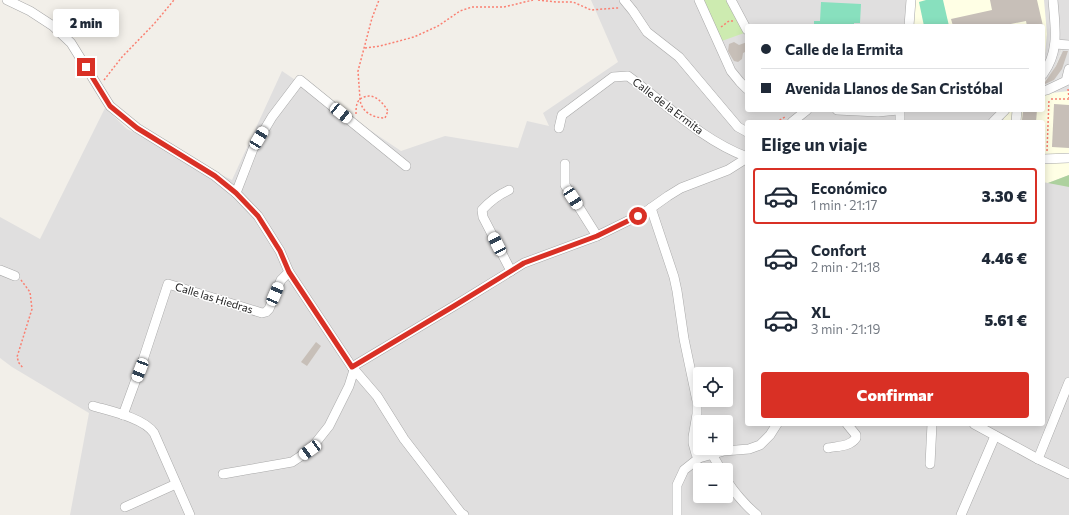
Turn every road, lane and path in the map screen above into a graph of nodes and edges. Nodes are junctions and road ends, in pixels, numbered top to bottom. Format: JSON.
{"nodes":[{"id":1,"x":7,"y":0,"type":"edge"},
{"id":2,"x":174,"y":0,"type":"edge"},
{"id":3,"x":379,"y":0,"type":"edge"},
{"id":4,"x":533,"y":0,"type":"edge"},
{"id":5,"x":538,"y":0,"type":"edge"},
{"id":6,"x":624,"y":0,"type":"edge"},
{"id":7,"x":699,"y":0,"type":"edge"},
{"id":8,"x":731,"y":0,"type":"edge"},
{"id":9,"x":911,"y":0,"type":"edge"},
{"id":10,"x":1053,"y":0,"type":"edge"},
{"id":11,"x":633,"y":11,"type":"junction"},
{"id":12,"x":909,"y":24,"type":"edge"},
{"id":13,"x":745,"y":26,"type":"edge"},
{"id":14,"x":719,"y":42,"type":"junction"},
{"id":15,"x":1055,"y":44,"type":"junction"},
{"id":16,"x":1069,"y":45,"type":"edge"},
{"id":17,"x":364,"y":48,"type":"junction"},
{"id":18,"x":1069,"y":69,"type":"edge"},
{"id":19,"x":1045,"y":71,"type":"edge"},
{"id":20,"x":745,"y":87,"type":"edge"},
{"id":21,"x":99,"y":88,"type":"junction"},
{"id":22,"x":1068,"y":89,"type":"edge"},
{"id":23,"x":1045,"y":90,"type":"edge"},
{"id":24,"x":1069,"y":98,"type":"edge"},
{"id":25,"x":360,"y":99,"type":"junction"},
{"id":26,"x":804,"y":112,"type":"edge"},
{"id":27,"x":1003,"y":112,"type":"edge"},
{"id":28,"x":794,"y":120,"type":"edge"},
{"id":29,"x":995,"y":120,"type":"edge"},
{"id":30,"x":351,"y":121,"type":"junction"},
{"id":31,"x":559,"y":128,"type":"dead end"},
{"id":32,"x":745,"y":131,"type":"edge"},
{"id":33,"x":745,"y":157,"type":"edge"},
{"id":34,"x":1069,"y":158,"type":"edge"},
{"id":35,"x":745,"y":159,"type":"edge"},
{"id":36,"x":1045,"y":159,"type":"edge"},
{"id":37,"x":565,"y":164,"type":"dead end"},
{"id":38,"x":406,"y":166,"type":"dead end"},
{"id":39,"x":509,"y":190,"type":"dead end"},
{"id":40,"x":236,"y":193,"type":"junction"},
{"id":41,"x":651,"y":208,"type":"junction"},
{"id":42,"x":597,"y":236,"type":"junction"},
{"id":43,"x":0,"y":270,"type":"edge"},
{"id":44,"x":512,"y":271,"type":"junction"},
{"id":45,"x":289,"y":272,"type":"junction"},
{"id":46,"x":14,"y":276,"type":"joint"},
{"id":47,"x":23,"y":368,"type":"dead end"},
{"id":48,"x":353,"y":368,"type":"junction"},
{"id":49,"x":1069,"y":382,"type":"edge"},
{"id":50,"x":93,"y":406,"type":"dead end"},
{"id":51,"x":122,"y":415,"type":"junction"},
{"id":52,"x":776,"y":426,"type":"edge"},
{"id":53,"x":849,"y":426,"type":"edge"},
{"id":54,"x":932,"y":426,"type":"edge"},
{"id":55,"x":978,"y":426,"type":"edge"},
{"id":56,"x":995,"y":436,"type":"junction"},
{"id":57,"x":828,"y":448,"type":"dead end"},
{"id":58,"x":733,"y":451,"type":"edge"},
{"id":59,"x":709,"y":455,"type":"edge"},
{"id":60,"x":699,"y":458,"type":"junction"},
{"id":61,"x":1038,"y":459,"type":"junction"},
{"id":62,"x":930,"y":464,"type":"dead end"},
{"id":63,"x":223,"y":474,"type":"dead end"},
{"id":64,"x":1069,"y":474,"type":"edge"},
{"id":65,"x":176,"y":484,"type":"junction"},
{"id":66,"x":733,"y":488,"type":"edge"},
{"id":67,"x":125,"y":506,"type":"dead end"},
{"id":68,"x":190,"y":515,"type":"edge"},
{"id":69,"x":464,"y":515,"type":"edge"},
{"id":70,"x":677,"y":515,"type":"edge"},
{"id":71,"x":757,"y":515,"type":"edge"},
{"id":72,"x":960,"y":515,"type":"edge"}],
"edges":[{"from":1,"to":21,"type":"street"},
{"from":2,"to":21,"type":"path"},
{"from":3,"to":17,"type":"path"},
{"from":4,"to":17,"type":"path"},
{"from":5,"to":11,"type":"path"},
{"from":6,"to":11,"type":"street"},
{"from":7,"to":14,"type":"street"},
{"from":8,"to":13,"type":"street"},
{"from":9,"to":12,"type":"street"},
{"from":10,"to":15,"type":"street"},
{"from":11,"to":32,"type":"street"},
{"from":13,"to":14,"type":"path"},
{"from":14,"to":20,"type":"street"},
{"from":15,"to":16,"type":"street"},
{"from":15,"to":19,"type":"street"},
{"from":17,"to":25,"type":"path"},
{"from":18,"to":23,"type":"street"},
{"from":21,"to":40,"type":"street"},
{"from":22,"to":24,"type":"path"},
{"from":24,"to":36,"type":"path"},
{"from":25,"to":25,"type":"path"},
{"from":25,"to":30,"type":"path"},
{"from":26,"to":28,"type":"street"},
{"from":27,"to":29,"type":"street"},
{"from":30,"to":38,"type":"street"},
{"from":30,"to":40,"type":"street"},
{"from":31,"to":33,"type":"street","name":"Calle de la Ermita"},
{"from":34,"to":36,"type":"street"},
{"from":35,"to":41,"type":"street","name":"Calle de la Ermita"},
{"from":37,"to":42,"type":"street"},
{"from":39,"to":44,"type":"street"},
{"from":40,"to":45,"type":"street"},
{"from":41,"to":42,"type":"street","name":"Calle de la Ermita"},
{"from":41,"to":60,"type":"street"},
{"from":42,"to":44,"type":"street","name":"Calle de la Ermita"},
{"from":43,"to":46,"type":"street"},
{"from":44,"to":48,"type":"street","name":"Calle de la Ermita"},
{"from":45,"to":48,"type":"street"},
{"from":45,"to":51,"type":"street","name":"Calle las Hiedras"},
{"from":46,"to":47,"type":"path"},
{"from":48,"to":63,"type":"street"},
{"from":48,"to":69,"type":"street"},
{"from":49,"to":61,"type":"street"},
{"from":50,"to":51,"type":"street"},
{"from":51,"to":65,"type":"street"},
{"from":52,"to":58,"type":"street"},
{"from":53,"to":57,"type":"street"},
{"from":54,"to":62,"type":"street"},
{"from":55,"to":56,"type":"street"},
{"from":56,"to":61,"type":"street"},
{"from":56,"to":72,"type":"street"},
{"from":59,"to":60,"type":"street"},
{"from":60,"to":70,"type":"street"},
{"from":61,"to":64,"type":"street"},
{"from":65,"to":67,"type":"street"},
{"from":65,"to":68,"type":"street"},
{"from":66,"to":71,"type":"street"}]}
